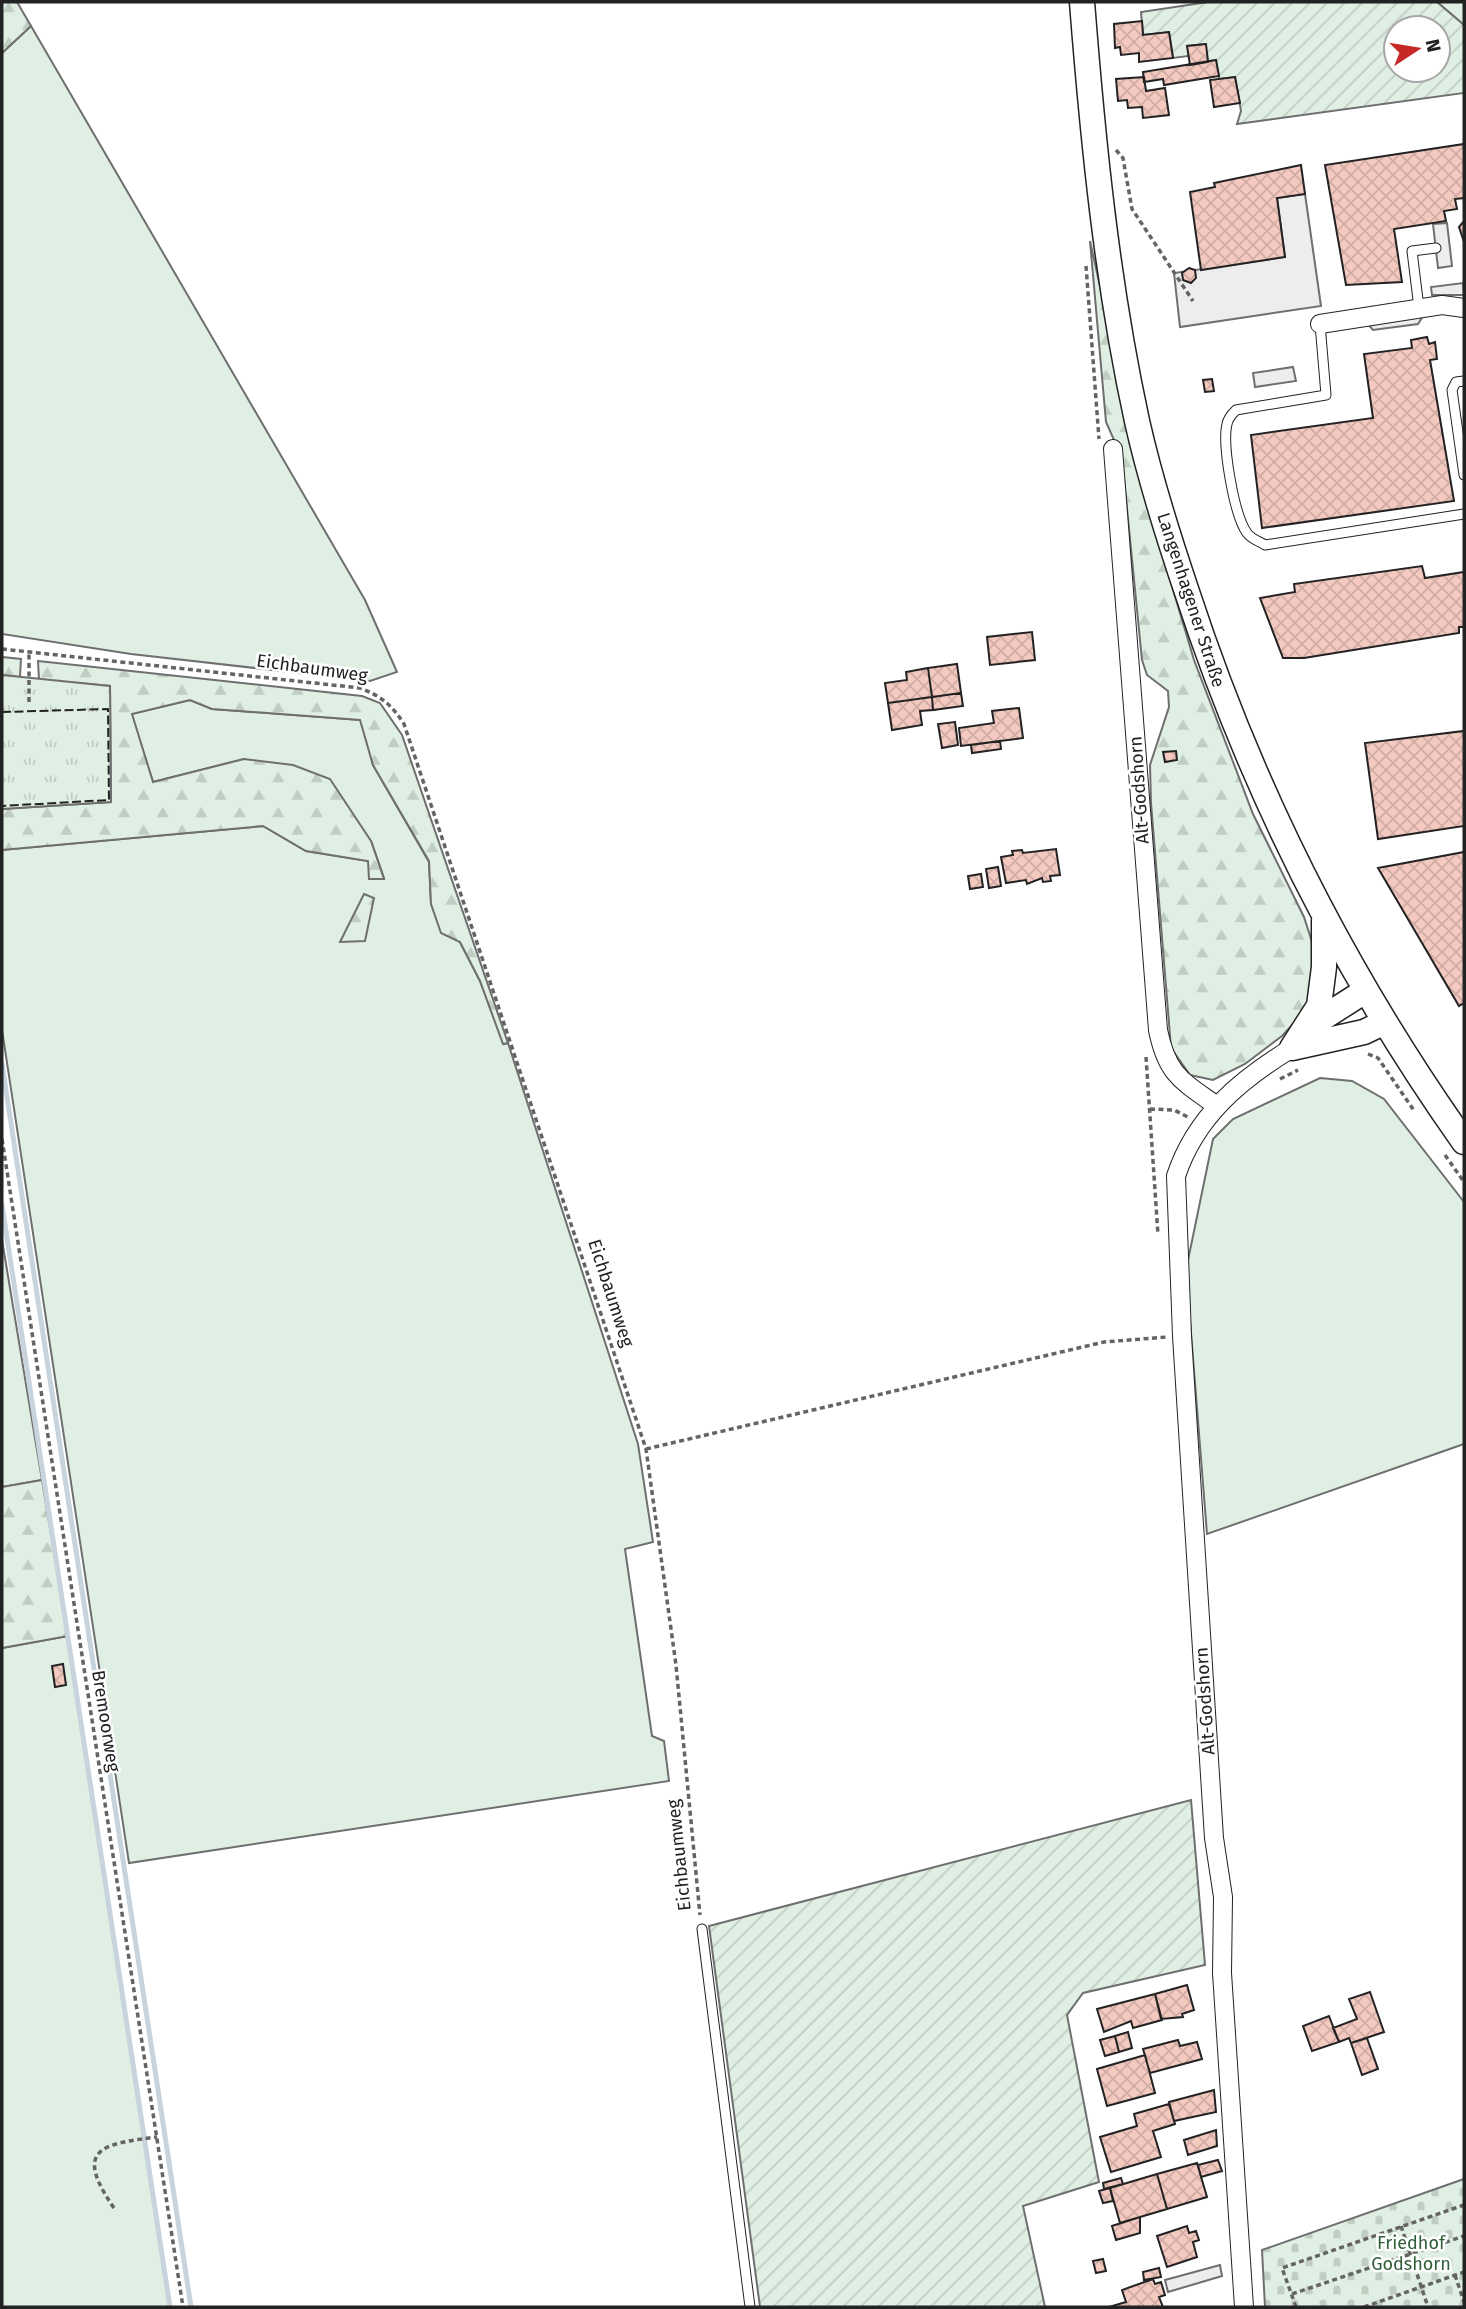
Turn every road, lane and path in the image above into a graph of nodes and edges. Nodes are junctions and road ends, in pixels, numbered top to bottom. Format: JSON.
{"nodes":[{"id":1,"x":1082,"y":2,"type":"edge"},
{"id":2,"x":1094,"y":145,"type":"junction"},
{"id":3,"x":1436,"y":248,"type":"dead end"},
{"id":4,"x":1086,"y":260,"type":"dead end"},
{"id":5,"x":1193,"y":301,"type":"dead end"},
{"id":6,"x":1464,"y":308,"type":"edge"},
{"id":7,"x":1419,"y":309,"type":"junction"},
{"id":8,"x":1320,"y":324,"type":"joint"},
{"id":9,"x":1464,"y":381,"type":"edge"},
{"id":10,"x":1462,"y":441,"type":"edge"},
{"id":11,"x":1107,"y":450,"type":"joint"},
{"id":12,"x":1464,"y":475,"type":"edge"},
{"id":13,"x":1464,"y":514,"type":"edge"},
{"id":14,"x":2,"y":649,"type":"edge"},
{"id":15,"x":29,"y":653,"type":"junction"},
{"id":16,"x":29,"y":702,"type":"dead end"},
{"id":17,"x":1324,"y":917,"type":"junction"},
{"id":18,"x":1365,"y":991,"type":"junction"},
{"id":19,"x":1385,"y":1022,"type":"junction"},
{"id":20,"x":1301,"y":1048,"type":"junction"},
{"id":21,"x":1366,"y":1053,"type":"dead end"},
{"id":22,"x":1268,"y":1085,"type":"dead end"},
{"id":23,"x":1217,"y":1105,"type":"junction"},
{"id":24,"x":1150,"y":1109,"type":"dead end"},
{"id":25,"x":1422,"y":1121,"type":"dead end"},
{"id":26,"x":1201,"y":1124,"type":"junction"},
{"id":27,"x":2,"y":1139,"type":"edge"},
{"id":28,"x":1454,"y":1148,"type":"edge"},
{"id":29,"x":1464,"y":1182,"type":"edge"},
{"id":30,"x":1182,"y":1336,"type":"junction"},
{"id":31,"x":646,"y":1449,"type":"junction"},
{"id":32,"x":702,"y":1929,"type":"joint"},
{"id":33,"x":157,"y":2137,"type":"junction"},
{"id":34,"x":1464,"y":2205,"type":"edge"},
{"id":35,"x":114,"y":2208,"type":"dead end"},
{"id":36,"x":1401,"y":2226,"type":"junction"},
{"id":37,"x":1464,"y":2236,"type":"edge"},
{"id":38,"x":1410,"y":2255,"type":"junction"},
{"id":39,"x":1464,"y":2272,"type":"edge"},
{"id":40,"x":1455,"y":2275,"type":"junction"},
{"id":41,"x":1421,"y":2287,"type":"junction"},
{"id":42,"x":1292,"y":2294,"type":"junction"},
{"id":43,"x":1464,"y":2302,"type":"edge"},
{"id":44,"x":183,"y":2307,"type":"edge"},
{"id":45,"x":751,"y":2307,"type":"edge"},
{"id":46,"x":1244,"y":2307,"type":"edge"},
{"id":47,"x":1296,"y":2307,"type":"edge"},
{"id":48,"x":1364,"y":2307,"type":"edge"},
{"id":49,"x":1428,"y":2307,"type":"edge"}],
"edges":[{"from":1,"to":2,"type":"main road","name":"Langenhagener Straße"},
{"from":2,"to":5,"type":"path"},
{"from":2,"to":17,"type":"main road","name":"Langenhagener Straße"},
{"from":3,"to":7,"type":"lane"},
{"from":4,"to":11,"type":"path"},
{"from":6,"to":7,"type":"street"},
{"from":7,"to":8,"type":"street"},
{"from":8,"to":13,"type":"lane"},
{"from":9,"to":10,"type":"lane"},
{"from":10,"to":12,"type":"lane"},
{"from":11,"to":23,"type":"street","name":"Alt-Godshorn"},
{"from":14,"to":15,"type":"path","name":"Eichbaumweg"},
{"from":15,"to":16,"type":"path"},
{"from":15,"to":31,"type":"path","name":"Eichbaumweg"},
{"from":17,"to":18,"type":"main road","name":"Langenhagener Straße"},
{"from":17,"to":20,"type":"main road"},
{"from":18,"to":19,"type":"main road","name":"Langenhagener Straße"},
{"from":18,"to":20,"type":"main road"},
{"from":19,"to":20,"type":"main road"},
{"from":19,"to":28,"type":"main road","name":"Langenhagener Straße"},
{"from":20,"to":22,"type":"path"},
{"from":20,"to":23,"type":"street","name":"Alt-Godshorn"},
{"from":21,"to":25,"type":"path"},
{"from":23,"to":26,"type":"street","name":"Alt-Godshorn"},
{"from":24,"to":26,"type":"path"},
{"from":26,"to":30,"type":"street","name":"Alt-Godshorn"},
{"from":27,"to":33,"type":"path","name":"Bremoorweg"},
{"from":28,"to":29,"type":"path"},
{"from":30,"to":31,"type":"path"},
{"from":30,"to":46,"type":"street","name":"Alt-Godshorn"},
{"from":31,"to":32,"type":"path","name":"Eichbaumweg"},
{"from":32,"to":45,"type":"lane","name":"Eichbaumweg"},
{"from":33,"to":35,"type":"path"},
{"from":33,"to":44,"type":"path","name":"Bremoorweg"},
{"from":34,"to":36,"type":"path"},
{"from":36,"to":38,"type":"path"},
{"from":36,"to":42,"type":"path"},
{"from":37,"to":38,"type":"path"},
{"from":38,"to":41,"type":"path"},
{"from":38,"to":42,"type":"path"},
{"from":39,"to":40,"type":"path"},
{"from":40,"to":41,"type":"path"},
{"from":40,"to":43,"type":"path"},
{"from":41,"to":48,"type":"path"},
{"from":41,"to":49,"type":"path"},
{"from":42,"to":47,"type":"path"}]}
